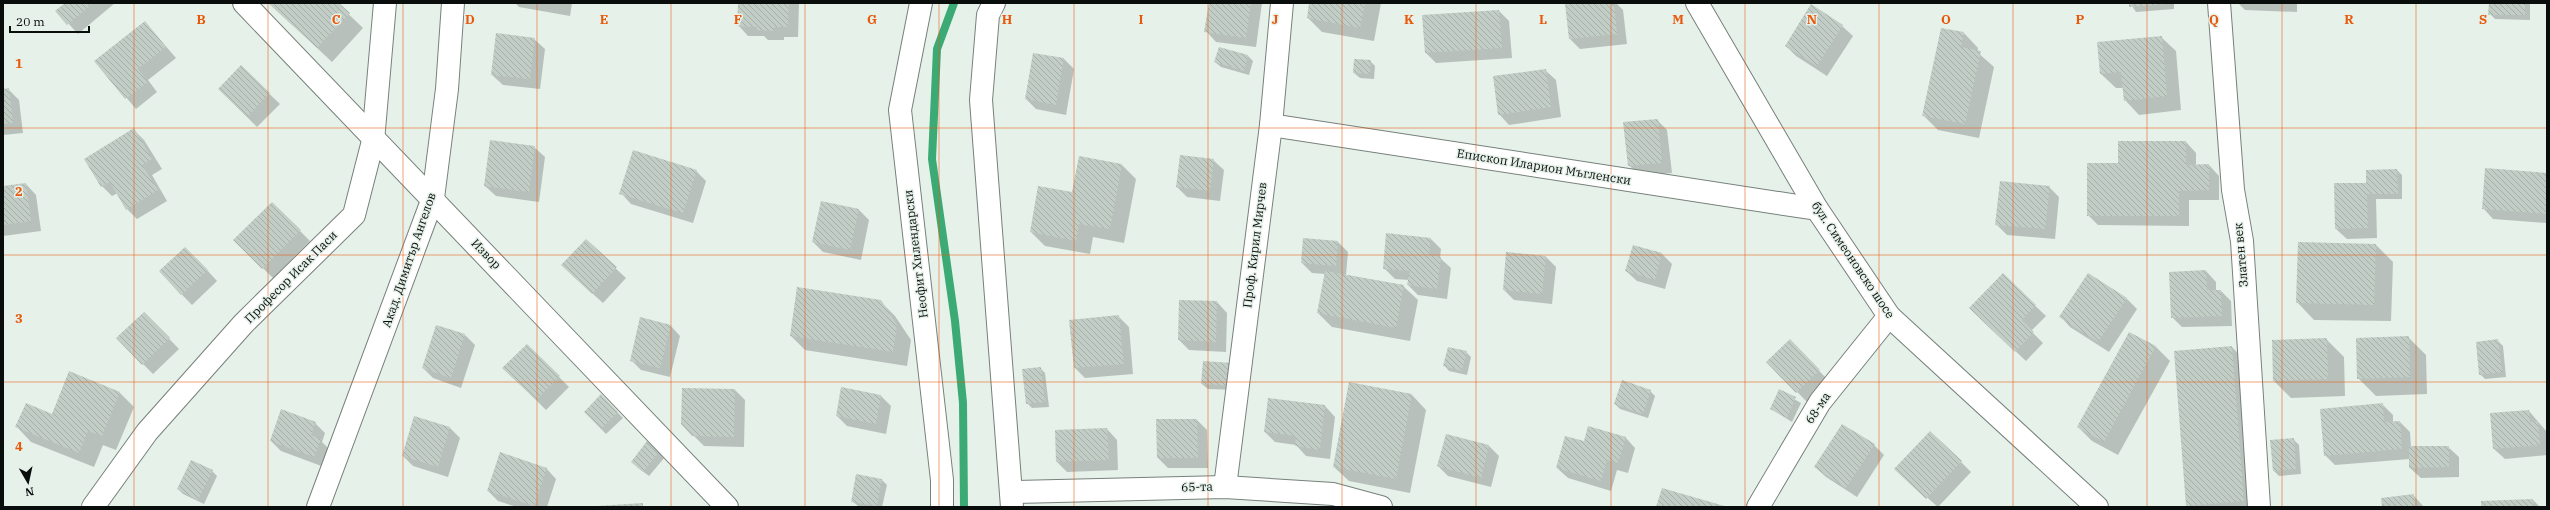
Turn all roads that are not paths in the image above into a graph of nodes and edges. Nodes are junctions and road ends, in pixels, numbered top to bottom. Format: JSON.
{"nodes":[{"id":1,"x":244,"y":3,"type":"edge"},
{"id":2,"x":385,"y":3,"type":"edge"},
{"id":3,"x":453,"y":3,"type":"edge"},
{"id":4,"x":920,"y":3,"type":"edge"},
{"id":5,"x":994,"y":3,"type":"edge"},
{"id":6,"x":1282,"y":3,"type":"edge"},
{"id":7,"x":1697,"y":3,"type":"edge"},
{"id":8,"x":2220,"y":3,"type":"edge"},
{"id":9,"x":1271,"y":125,"type":"junction"},
{"id":10,"x":373,"y":140,"type":"junction"},
{"id":11,"x":433,"y":198,"type":"junction"},
{"id":12,"x":1817,"y":209,"type":"junction"},
{"id":13,"x":1889,"y":316,"type":"junction"},
{"id":14,"x":1225,"y":487,"type":"junction"},
{"id":15,"x":1012,"y":500,"type":"edge"},
{"id":16,"x":93,"y":507,"type":"edge"},
{"id":17,"x":318,"y":507,"type":"edge"},
{"id":18,"x":727,"y":507,"type":"edge"},
{"id":19,"x":942,"y":507,"type":"edge"},
{"id":20,"x":1381,"y":507,"type":"edge"},
{"id":21,"x":1758,"y":507,"type":"edge"},
{"id":22,"x":2097,"y":507,"type":"edge"},
{"id":23,"x":2259,"y":507,"type":"edge"}],
"edges":[{"from":1,"to":10,"type":"street","name":"Извор"},
{"from":2,"to":10,"type":"street","name":"Професор Исак Паси"},
{"from":3,"to":11,"type":"street","name":"Акад. Димитър Ангелов"},
{"from":4,"to":19,"type":"street","name":"Неофит Хилендарски"},
{"from":5,"to":15,"type":"street"},
{"from":6,"to":9,"type":"street","name":"Проф. Кирил Мирчев"},
{"from":7,"to":12,"type":"street","name":"бул. Симеоновско шосе"},
{"from":8,"to":23,"type":"street","name":"Златен век"},
{"from":9,"to":12,"type":"street","name":"Епископ Иларион Мъгленски"},
{"from":9,"to":14,"type":"street","name":"Проф. Кирил Мирчев"},
{"from":10,"to":11,"type":"street","name":"Извор"},
{"from":10,"to":16,"type":"street","name":"Професор Исак Паси"},
{"from":11,"to":17,"type":"street","name":"Акад. Димитър Ангелов"},
{"from":11,"to":18,"type":"street","name":"Извор"},
{"from":12,"to":13,"type":"street","name":"бул. Симеоновско шосе"},
{"from":13,"to":21,"type":"street","name":"68-ма"},
{"from":13,"to":22,"type":"street","name":"бул. Симеоновско шосе"},
{"from":14,"to":15,"type":"street","name":"65-та"},
{"from":14,"to":20,"type":"street","name":"65-та"}]}
